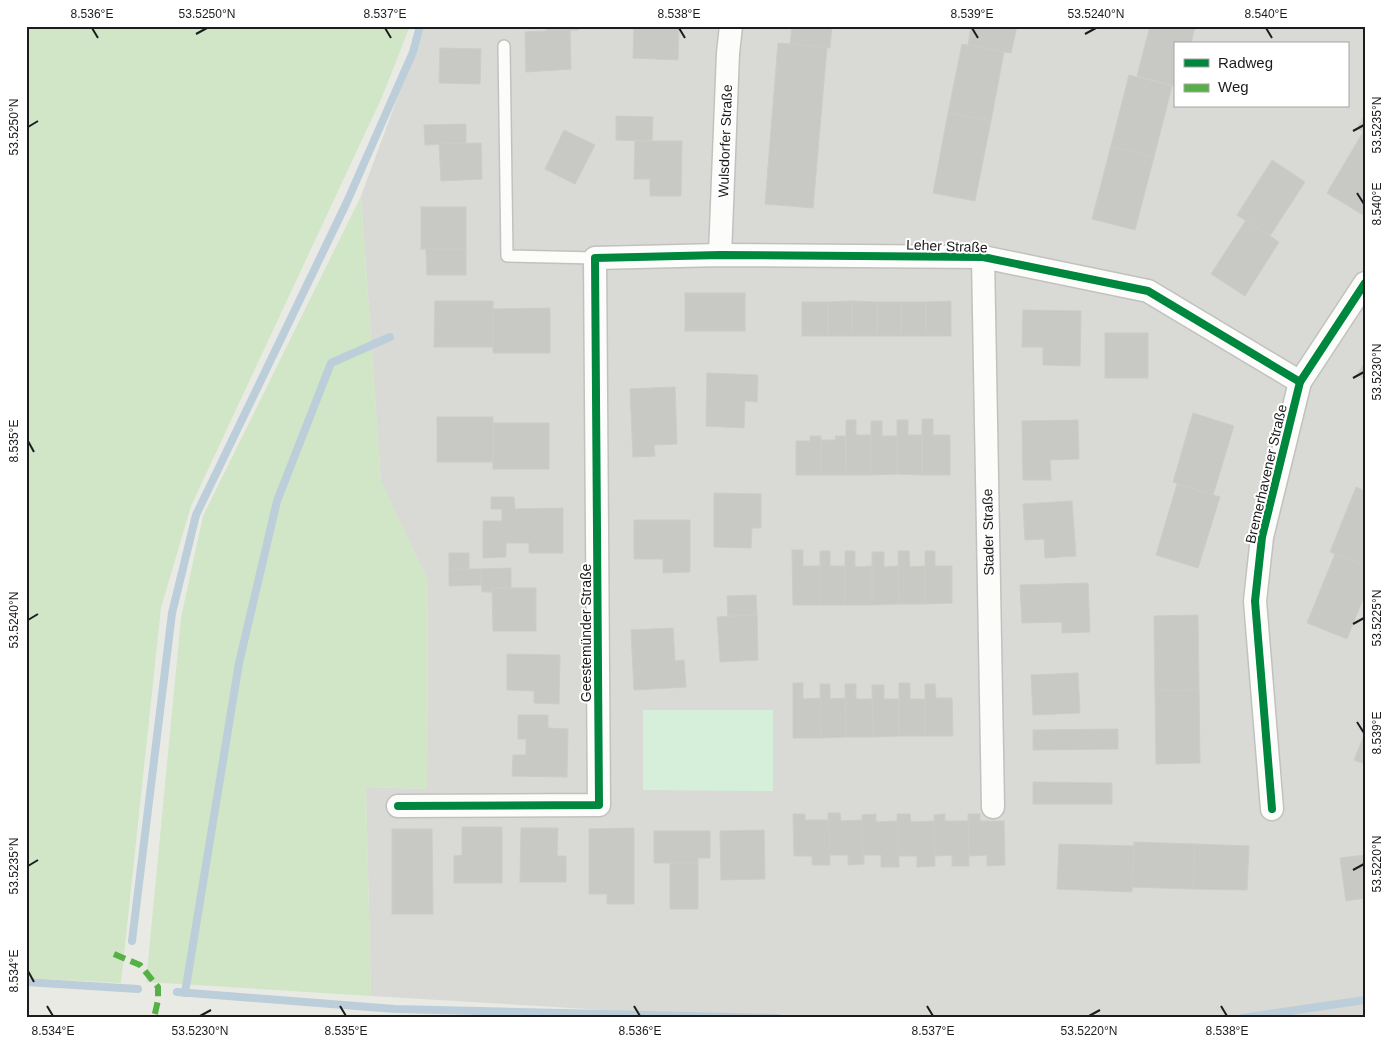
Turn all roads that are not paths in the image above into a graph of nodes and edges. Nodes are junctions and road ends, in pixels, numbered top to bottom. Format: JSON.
{"nodes":[{"id":1,"x":732,"y":26,"type":"edge"},
{"id":2,"x":504,"y":46,"type":"dead end"},
{"id":3,"x":720,"y":256,"type":"junction"},
{"id":4,"x":595,"y":258,"type":"junction"},
{"id":5,"x":983,"y":258,"type":"junction"},
{"id":6,"x":1364,"y":286,"type":"edge"},
{"id":7,"x":1300,"y":382,"type":"junction"},
{"id":8,"x":398,"y":806,"type":"dead end"},
{"id":9,"x":993,"y":807,"type":"dead end"},
{"id":10,"x":1272,"y":810,"type":"dead end"}],
"edges":[{"from":1,"to":3,"type":"street","name":"Wulsdorfer Straße"},
{"from":2,"to":4,"type":"lane"},
{"from":3,"to":4,"type":"street","name":"Leher Straße"},
{"from":3,"to":5,"type":"street","name":"Leher Straße"},
{"from":4,"to":8,"type":"street","name":"Geestemünder Straße"},
{"from":5,"to":7,"type":"street","name":"Leher Straße"},
{"from":5,"to":9,"type":"street","name":"Stader Straße"},
{"from":6,"to":7,"type":"street","name":"Bremerhavener Straße"},
{"from":7,"to":10,"type":"street","name":"Bremerhavener Straße"}]}
